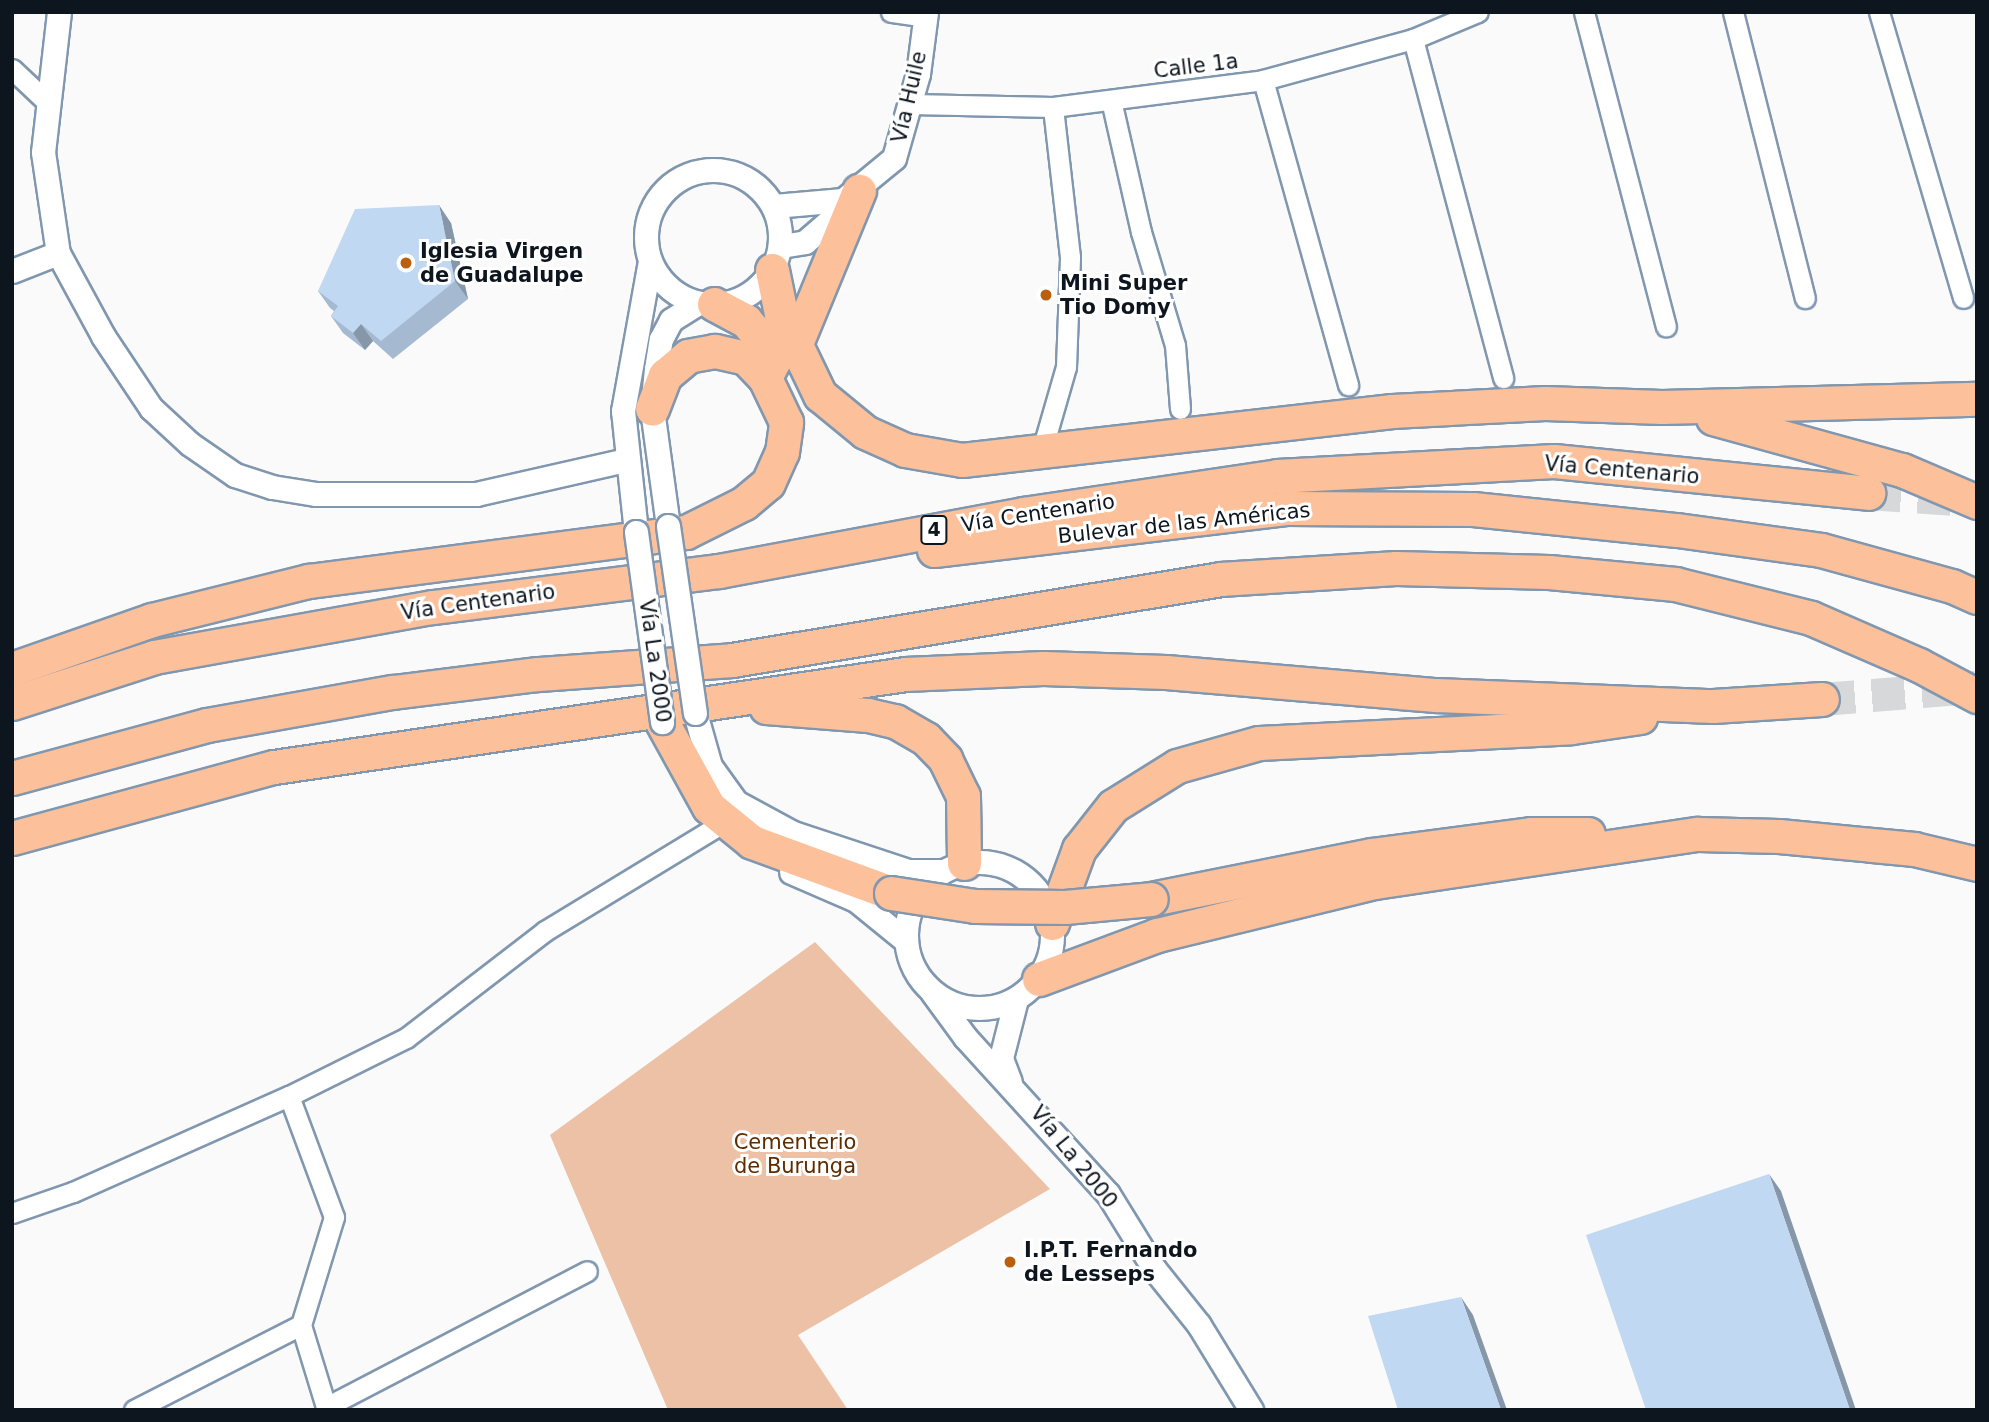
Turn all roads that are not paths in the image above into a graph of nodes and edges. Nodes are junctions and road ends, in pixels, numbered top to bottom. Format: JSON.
{"nodes":[{"id":1,"x":59,"y":12,"type":"edge"},
{"id":2,"x":891,"y":12,"type":"edge"},
{"id":3,"x":1478,"y":12,"type":"edge"},
{"id":4,"x":1584,"y":12,"type":"edge"},
{"id":5,"x":1733,"y":12,"type":"edge"},
{"id":6,"x":1880,"y":12,"type":"edge"},
{"id":7,"x":925,"y":15,"type":"edge"},
{"id":8,"x":1454,"y":17,"type":"edge"},
{"id":9,"x":1413,"y":39,"type":"junction"},
{"id":10,"x":12,"y":69,"type":"edge"},
{"id":11,"x":1263,"y":80,"type":"junction"},
{"id":12,"x":1111,"y":100,"type":"junction"},
{"id":13,"x":46,"y":101,"type":"junction"},
{"id":14,"x":911,"y":104,"type":"junction"},
{"id":15,"x":1053,"y":107,"type":"junction"},
{"id":16,"x":851,"y":195,"type":"junction"},
{"id":17,"x":774,"y":206,"type":"junction"},
{"id":18,"x":58,"y":253,"type":"junction"},
{"id":19,"x":776,"y":258,"type":"junction"},
{"id":20,"x":650,"y":261,"type":"junction"},
{"id":21,"x":12,"y":271,"type":"edge"},
{"id":22,"x":1805,"y":298,"type":"dead end"},
{"id":23,"x":1963,"y":298,"type":"dead end"},
{"id":24,"x":706,"y":304,"type":"junction"},
{"id":25,"x":1666,"y":326,"type":"dead end"},
{"id":26,"x":795,"y":345,"type":"junction"},
{"id":27,"x":765,"y":377,"type":"junction"},
{"id":28,"x":1503,"y":379,"type":"dead end"},
{"id":29,"x":1348,"y":385,"type":"dead end"},
{"id":30,"x":1977,"y":399,"type":"edge"},
{"id":31,"x":1662,"y":407,"type":"junction"},
{"id":32,"x":652,"y":409,"type":"junction"},
{"id":33,"x":1180,"y":409,"type":"dead end"},
{"id":34,"x":1044,"y":443,"type":"dead end"},
{"id":35,"x":626,"y":460,"type":"junction"},
{"id":36,"x":1868,"y":493,"type":"tunnel mouth"},
{"id":37,"x":1977,"y":502,"type":"edge"},
{"id":38,"x":719,"y":571,"type":"junction"},
{"id":39,"x":1977,"y":597,"type":"edge"},
{"id":40,"x":12,"y":669,"type":"edge"},
{"id":41,"x":1977,"y":696,"type":"edge"},
{"id":42,"x":1822,"y":699,"type":"tunnel mouth"},
{"id":43,"x":12,"y":703,"type":"edge"},
{"id":44,"x":1713,"y":706,"type":"junction"},
{"id":45,"x":703,"y":708,"type":"junction"},
{"id":46,"x":663,"y":722,"type":"junction"},
{"id":47,"x":12,"y":778,"type":"edge"},
{"id":48,"x":716,"y":827,"type":"junction"},
{"id":49,"x":1698,"y":834,"type":"junction"},
{"id":50,"x":12,"y":838,"type":"edge"},
{"id":51,"x":1977,"y":864,"type":"edge"},
{"id":52,"x":953,"y":867,"type":"junction"},
{"id":53,"x":1052,"y":923,"type":"junction"},
{"id":54,"x":905,"y":940,"type":"junction"},
{"id":55,"x":1028,"y":989,"type":"junction"},
{"id":56,"x":932,"y":992,"type":"junction"},
{"id":57,"x":1010,"y":1082,"type":"junction"},
{"id":58,"x":289,"y":1096,"type":"junction"},
{"id":59,"x":12,"y":1213,"type":"edge"},
{"id":60,"x":587,"y":1271,"type":"dead end"},
{"id":61,"x":301,"y":1325,"type":"junction"},
{"id":62,"x":327,"y":1408,"type":"edge"},
{"id":63,"x":134,"y":1410,"type":"edge"},
{"id":64,"x":1251,"y":1410,"type":"edge"}],
"edges":[{"from":1,"to":13,"type":"street"},
{"from":2,"to":7,"type":"street"},
{"from":3,"to":8,"type":"street","name":"Calle 1a"},
{"from":4,"to":25,"type":"street"},
{"from":5,"to":22,"type":"street"},
{"from":6,"to":23,"type":"street"},
{"from":7,"to":14,"type":"street","name":"Vía Huile"},
{"from":8,"to":9,"type":"street","name":"Calle 1a"},
{"from":9,"to":11,"type":"street","name":"Calle 1a"},
{"from":9,"to":28,"type":"street"},
{"from":10,"to":13,"type":"street"},
{"from":11,"to":12,"type":"street","name":"Calle 1a"},
{"from":11,"to":29,"type":"street"},
{"from":12,"to":15,"type":"street","name":"Calle 1a"},
{"from":12,"to":33,"type":"street"},
{"from":13,"to":18,"type":"street"},
{"from":14,"to":15,"type":"street","name":"Calle 1a"},
{"from":14,"to":16,"type":"street","name":"Vía Huile"},
{"from":15,"to":34,"type":"street"},
{"from":16,"to":17,"type":"street"},
{"from":16,"to":19,"type":"street","name":"Vía Huile"},
{"from":16,"to":26,"type":"highway"},
{"from":17,"to":19,"type":"street"},
{"from":17,"to":20,"type":"street"},
{"from":18,"to":21,"type":"street"},
{"from":18,"to":35,"type":"street"},
{"from":19,"to":24,"type":"street"},
{"from":19,"to":26,"type":"highway"},
{"from":20,"to":24,"type":"street"},
{"from":20,"to":35,"type":"street","name":"Vía La 2000"},
{"from":24,"to":27,"type":"highway"},
{"from":24,"to":32,"type":"street","name":"Vía La 2000"},
{"from":26,"to":31,"type":"highway"},
{"from":27,"to":32,"type":"highway"},
{"from":27,"to":40,"type":"highway"},
{"from":30,"to":31,"type":"highway"},
{"from":31,"to":37,"type":"highway"},
{"from":32,"to":45,"type":"street","name":"Vía La 2000","bridge":true},
{"from":35,"to":46,"type":"street","name":"Vía La 2000","bridge":true},
{"from":36,"to":38,"type":"highway","name":"Vía Centenario","number":"4"},
{"from":38,"to":39,"type":"highway","name":"Bulevar de las Américas"},
{"from":38,"to":43,"type":"highway","name":"Vía Centenario","number":"4"},
{"from":41,"to":47,"type":"highway"},
{"from":42,"to":44,"type":"highway"},
{"from":44,"to":45,"type":"highway"},
{"from":44,"to":53,"type":"highway"},
{"from":45,"to":50,"type":"highway"},
{"from":45,"to":52,"type":"street","name":"Vía La 2000"},
{"from":45,"to":52,"type":"highway"},
{"from":46,"to":48,"type":"street","name":"Vía La 2000"},
{"from":46,"to":49,"type":"highway","bridge":true},
{"from":48,"to":54,"type":"street","name":"Vía La 2000"},
{"from":48,"to":58,"type":"street"},
{"from":49,"to":51,"type":"highway"},
{"from":49,"to":55,"type":"highway"},
{"from":52,"to":53,"type":"street"},
{"from":52,"to":54,"type":"street"},
{"from":53,"to":55,"type":"street"},
{"from":54,"to":56,"type":"street"},
{"from":55,"to":56,"type":"street"},
{"from":55,"to":57,"type":"street"},
{"from":56,"to":57,"type":"street","name":"Vía La 2000"},
{"from":57,"to":64,"type":"street","name":"Vía La 2000"},
{"from":58,"to":59,"type":"street"},
{"from":58,"to":61,"type":"street"},
{"from":60,"to":62,"type":"street"},
{"from":61,"to":62,"type":"street"},
{"from":61,"to":63,"type":"street"}]}
